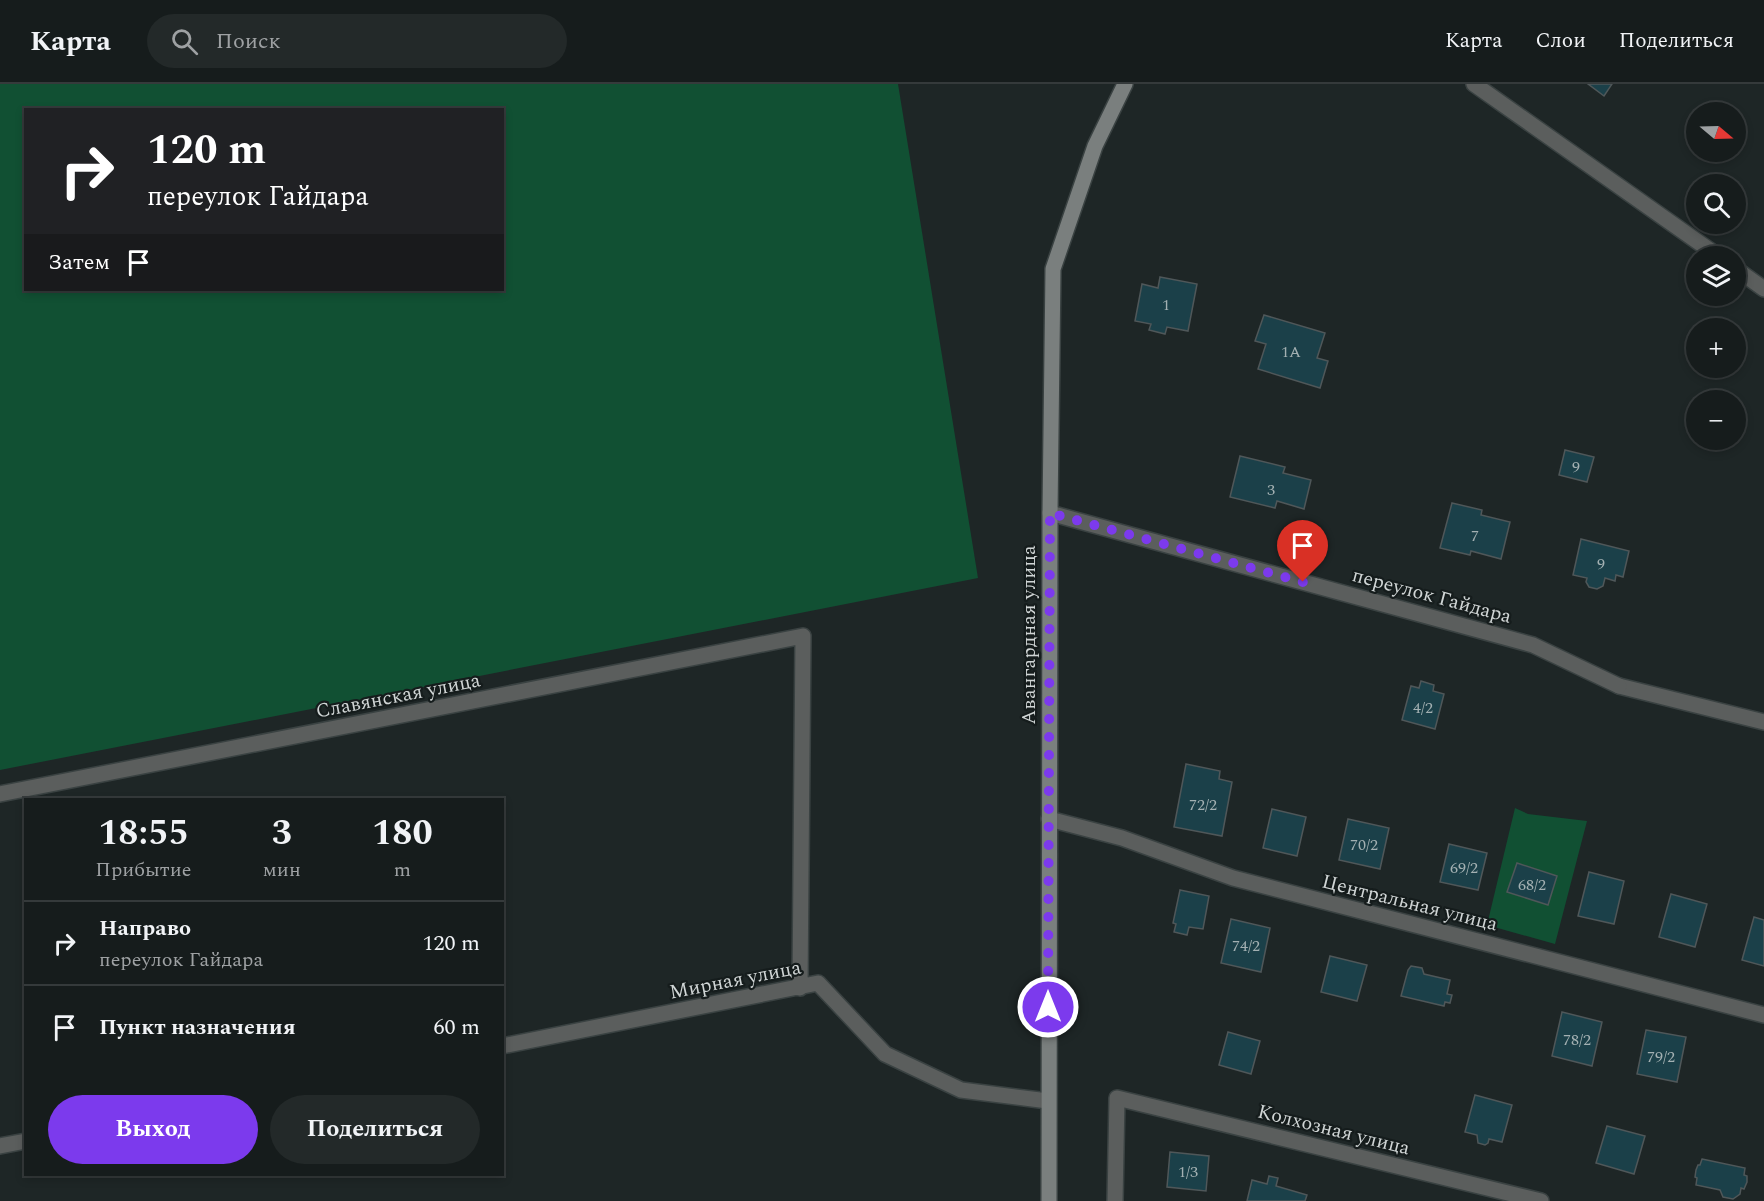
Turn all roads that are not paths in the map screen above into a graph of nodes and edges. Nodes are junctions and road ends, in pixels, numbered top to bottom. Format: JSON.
{"nodes":[{"id":1,"x":1125,"y":84,"type":"edge"},
{"id":2,"x":1473,"y":84,"type":"edge"},
{"id":3,"x":1704,"y":246,"type":"edge"},
{"id":4,"x":1746,"y":276,"type":"edge"},
{"id":5,"x":1764,"y":289,"type":"edge"},
{"id":6,"x":1050,"y":513,"type":"junction"},
{"id":7,"x":1764,"y":722,"type":"edge"},
{"id":8,"x":0,"y":794,"type":"edge"},
{"id":9,"x":1049,"y":819,"type":"junction"},
{"id":10,"x":800,"y":988,"type":"junction"},
{"id":11,"x":1764,"y":1015,"type":"edge"},
{"id":12,"x":504,"y":1047,"type":"edge"},
{"id":13,"x":1048,"y":1101,"type":"junction"},
{"id":14,"x":24,"y":1141,"type":"edge"},
{"id":15,"x":0,"y":1146,"type":"edge"},
{"id":16,"x":1049,"y":1201,"type":"edge"},
{"id":17,"x":1115,"y":1201,"type":"edge"},
{"id":18,"x":1542,"y":1201,"type":"edge"}],
"edges":[{"from":1,"to":6,"type":"main road","name":"Авангардная улица"},
{"from":2,"to":3,"type":"street"},
{"from":4,"to":5,"type":"street"},
{"from":6,"to":7,"type":"street","name":"переулок Гайдара"},
{"from":6,"to":9,"type":"main road","name":"Авангардная улица"},
{"from":8,"to":10,"type":"street","name":"Славянская улица"},
{"from":9,"to":11,"type":"street","name":"Центральная улица"},
{"from":9,"to":13,"type":"main road","name":"Авангардная улица"},
{"from":10,"to":12,"type":"street","name":"Мирная улица"},
{"from":10,"to":13,"type":"street","name":"Мирная улица"},
{"from":13,"to":16,"type":"main road","name":"Авангардная улица"},
{"from":14,"to":15,"type":"street"},
{"from":17,"to":18,"type":"street","name":"Колхозная улица"}]}
